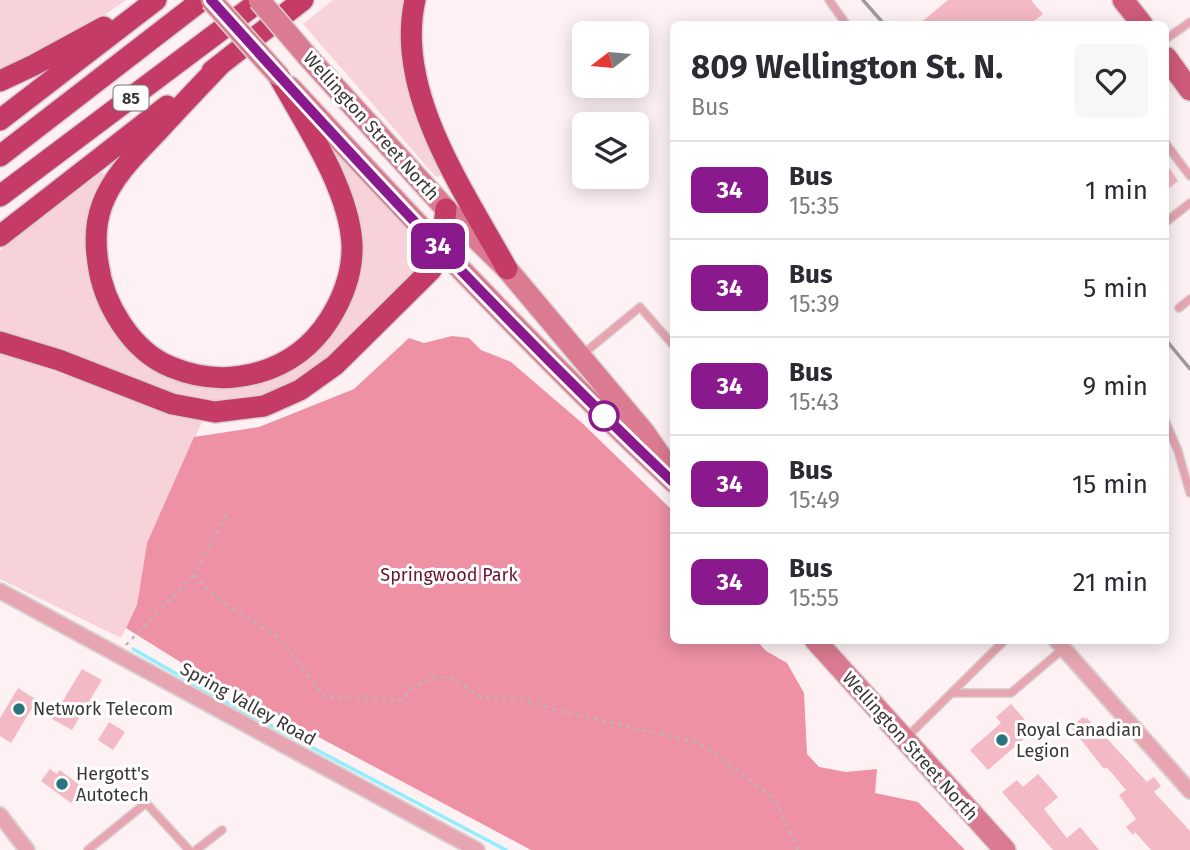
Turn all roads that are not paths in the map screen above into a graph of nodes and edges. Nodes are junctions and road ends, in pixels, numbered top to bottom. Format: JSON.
{"nodes":[{"id":1,"x":156,"y":0,"type":"edge"},
{"id":2,"x":201,"y":0,"type":"edge"},
{"id":3,"x":211,"y":0,"type":"edge"},
{"id":4,"x":260,"y":0,"type":"edge"},
{"id":5,"x":303,"y":0,"type":"edge"},
{"id":6,"x":415,"y":0,"type":"edge"},
{"id":7,"x":829,"y":0,"type":"edge"},
{"id":8,"x":1124,"y":0,"type":"edge"},
{"id":9,"x":844,"y":21,"type":"edge"},
{"id":10,"x":1140,"y":21,"type":"edge"},
{"id":11,"x":1190,"y":22,"type":"edge"},
{"id":12,"x":1169,"y":37,"type":"edge"},
{"id":13,"x":1169,"y":61,"type":"edge"},
{"id":14,"x":221,"y":64,"type":"junction"},
{"id":15,"x":278,"y":75,"type":"junction"},
{"id":16,"x":0,"y":81,"type":"edge"},
{"id":17,"x":1188,"y":83,"type":"edge"},
{"id":18,"x":0,"y":121,"type":"edge"},
{"id":19,"x":1169,"y":148,"type":"edge"},
{"id":20,"x":0,"y":156,"type":"edge"},
{"id":21,"x":1190,"y":176,"type":"edge"},
{"id":22,"x":0,"y":196,"type":"edge"},
{"id":23,"x":1190,"y":203,"type":"edge"},
{"id":24,"x":446,"y":209,"type":"junction"},
{"id":25,"x":1169,"y":220,"type":"edge"},
{"id":26,"x":0,"y":236,"type":"edge"},
{"id":27,"x":441,"y":250,"type":"junction"},
{"id":28,"x":507,"y":269,"type":"junction"},
{"id":29,"x":1190,"y":299,"type":"edge"},
{"id":30,"x":1179,"y":308,"type":"dead end"},
{"id":31,"x":670,"y":341,"type":"edge"},
{"id":32,"x":0,"y":342,"type":"edge"},
{"id":33,"x":581,"y":356,"type":"junction"},
{"id":34,"x":1169,"y":430,"type":"edge"},
{"id":35,"x":670,"y":468,"type":"edge"},
{"id":36,"x":670,"y":478,"type":"edge"},
{"id":37,"x":1190,"y":493,"type":"edge"},
{"id":38,"x":0,"y":591,"type":"edge"},
{"id":39,"x":819,"y":644,"type":"edge"},
{"id":40,"x":1001,"y":644,"type":"edge"},
{"id":41,"x":1060,"y":645,"type":"edge"},
{"id":42,"x":952,"y":693,"type":"junction"},
{"id":43,"x":904,"y":739,"type":"junction"},
{"id":44,"x":1190,"y":791,"type":"edge"},
{"id":45,"x":0,"y":815,"type":"edge"},
{"id":46,"x":222,"y":830,"type":"dead end"},
{"id":47,"x":27,"y":850,"type":"edge"},
{"id":48,"x":88,"y":850,"type":"edge"},
{"id":49,"x":189,"y":850,"type":"edge"},
{"id":50,"x":196,"y":850,"type":"edge"},
{"id":51,"x":477,"y":850,"type":"edge"},
{"id":52,"x":1004,"y":850,"type":"edge"}],
"edges":[{"from":1,"to":16,"type":"highway"},
{"from":1,"to":18,"type":"highway"},
{"from":2,"to":20,"type":"highway","number":"85"},
{"from":3,"to":15,"type":"street","name":"Wellington Street North","bridge":true},
{"from":4,"to":22,"type":"highway","number":"85"},
{"from":4,"to":24,"type":"street","name":"Wellington Street North","bridge":true},
{"from":5,"to":14,"type":"highway","number":"85"},
{"from":6,"to":28,"type":"highway"},
{"from":7,"to":9,"type":"lane"},
{"from":8,"to":10,"type":"main road"},
{"from":11,"to":12,"type":"lane"},
{"from":13,"to":17,"type":"main road"},
{"from":14,"to":15,"type":"highway"},
{"from":14,"to":26,"type":"highway","number":"85"},
{"from":15,"to":27,"type":"street","name":"Wellington Street North"},
{"from":19,"to":21,"type":"lane"},
{"from":23,"to":25,"type":"lane"},
{"from":24,"to":27,"type":"highway"},
{"from":24,"to":28,"type":"street","name":"Wellington Street North"},
{"from":27,"to":32,"type":"highway"},
{"from":27,"to":36,"type":"street","name":"Wellington Street North"},
{"from":28,"to":33,"type":"street","name":"Wellington Street North"},
{"from":29,"to":30,"type":"lane"},
{"from":31,"to":33,"type":"lane"},
{"from":33,"to":35,"type":"street","name":"Wellington Street North"},
{"from":34,"to":37,"type":"lane"},
{"from":38,"to":51,"type":"street","name":"Spring Valley Road"},
{"from":39,"to":43,"type":"street","name":"Wellington Street North"},
{"from":40,"to":42,"type":"lane"},
{"from":41,"to":42,"type":"lane"},
{"from":41,"to":44,"type":"street"},
{"from":42,"to":43,"type":"lane"},
{"from":43,"to":52,"type":"street","name":"Wellington Street North"},
{"from":45,"to":47,"type":"street"},
{"from":46,"to":50,"type":"lane"},
{"from":48,"to":49,"type":"lane"}]}
